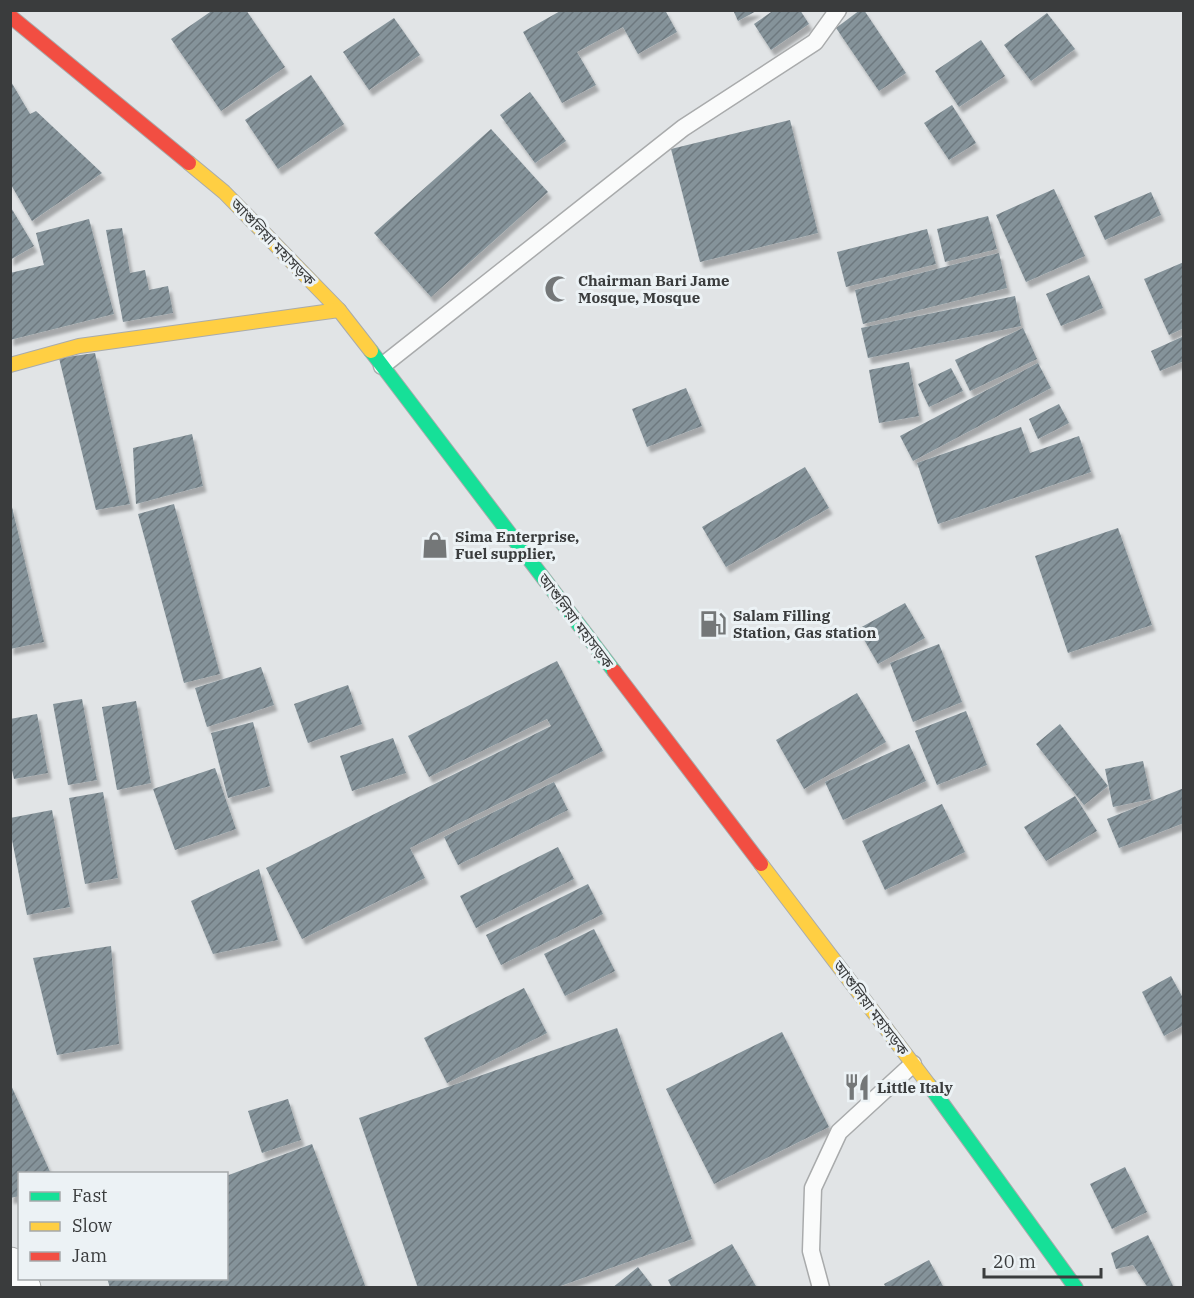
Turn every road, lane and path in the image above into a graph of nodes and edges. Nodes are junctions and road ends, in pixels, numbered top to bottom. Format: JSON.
{"nodes":[{"id":1,"x":837,"y":10,"type":"edge"},
{"id":2,"x":10,"y":16,"type":"edge"},
{"id":3,"x":339,"y":310,"type":"junction"},
{"id":4,"x":10,"y":365,"type":"edge"},
{"id":5,"x":381,"y":366,"type":"junction"},
{"id":6,"x":913,"y":1064,"type":"junction"},
{"id":7,"x":10,"y":1264,"type":"edge"},
{"id":8,"x":18,"y":1277,"type":"edge"},
{"id":9,"x":821,"y":1287,"type":"edge"},
{"id":10,"x":1076,"y":1287,"type":"edge"}],
"edges":[{"from":1,"to":5,"type":"lane"},
{"from":2,"to":3,"type":"main road","name":"আশুলিয়া মহাসড়ক"},
{"from":3,"to":4,"type":"main road"},
{"from":3,"to":5,"type":"main road","name":"আশুলিয়া মহাসড়ক"},
{"from":5,"to":6,"type":"main road","name":"আশুলিয়া মহাসড়ক"},
{"from":6,"to":9,"type":"lane"},
{"from":6,"to":10,"type":"main road","name":"আশুলিয়া মহাসড়ক"},
{"from":7,"to":8,"type":"street"}]}
